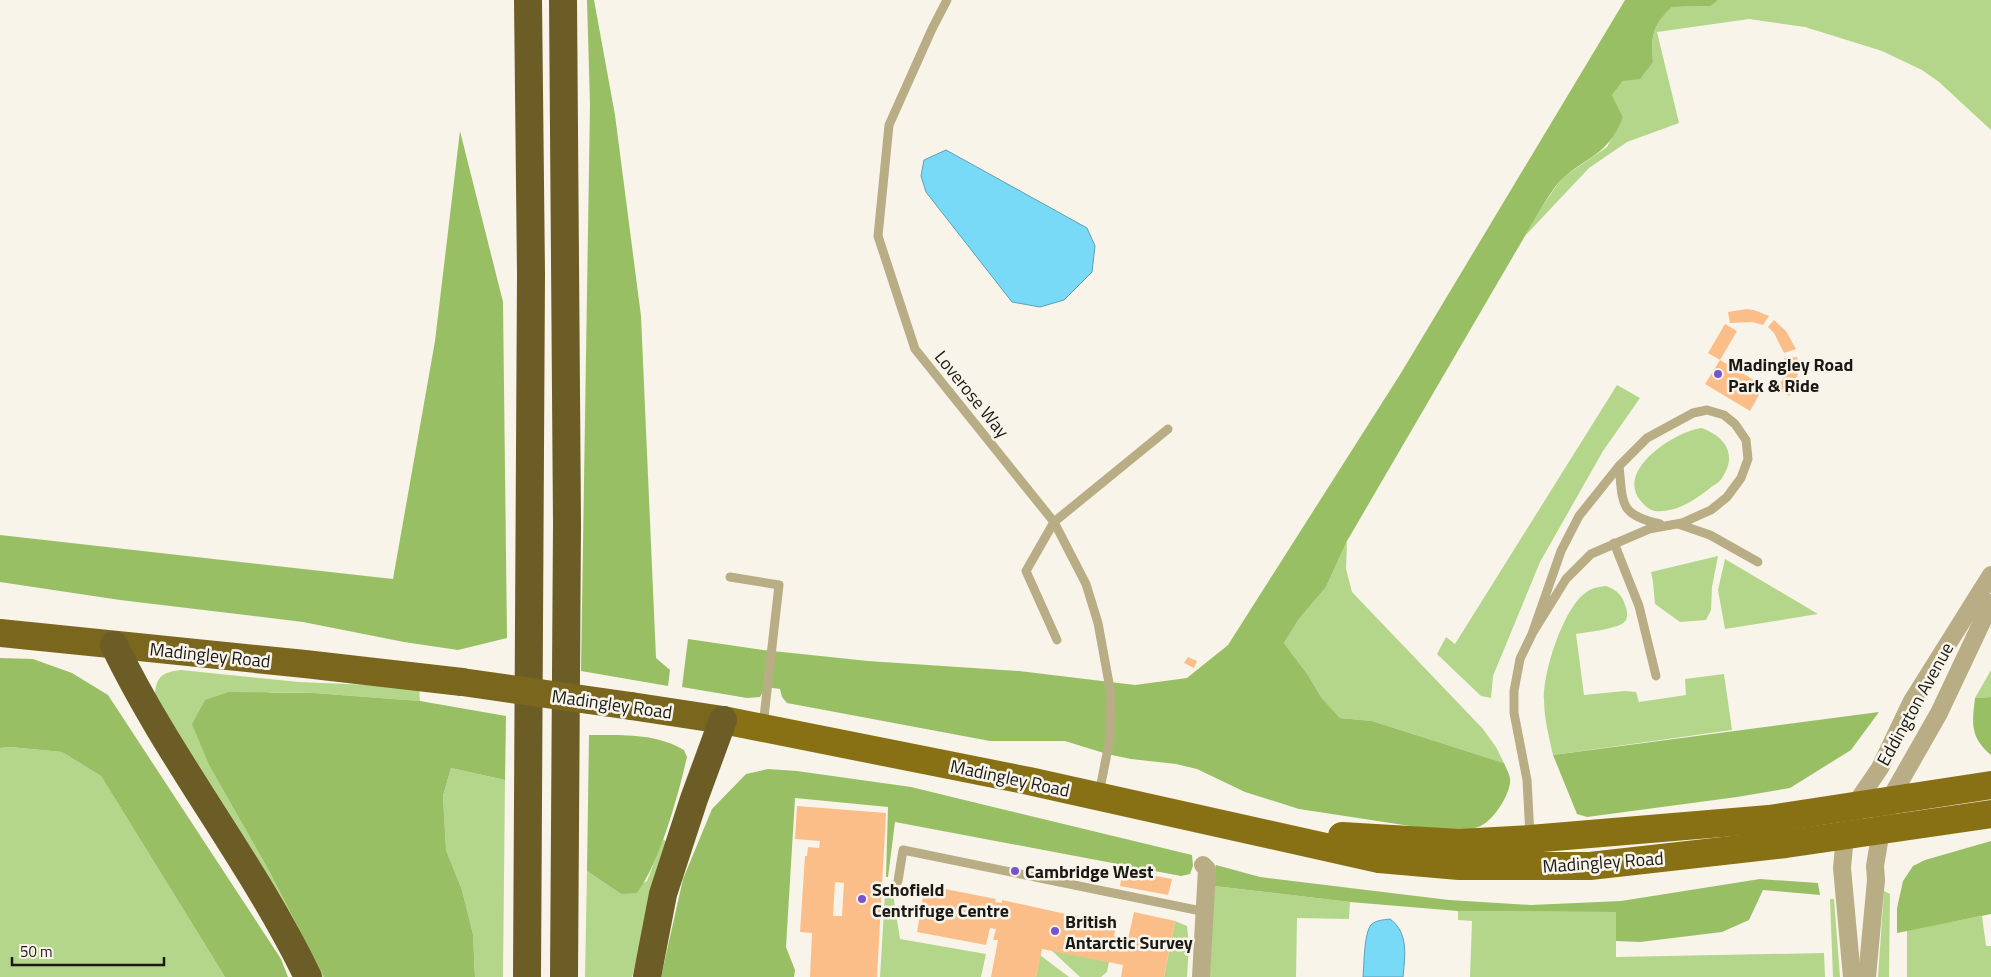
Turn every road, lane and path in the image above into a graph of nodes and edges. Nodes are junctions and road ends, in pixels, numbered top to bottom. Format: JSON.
{"nodes":[{"id":1,"x":528,"y":0,"type":"edge"},
{"id":2,"x":563,"y":0,"type":"edge"},
{"id":3,"x":947,"y":0,"type":"edge"},
{"id":4,"x":1168,"y":429,"type":"dead end"},
{"id":5,"x":1619,"y":466,"type":"junction"},
{"id":6,"x":1054,"y":522,"type":"junction"},
{"id":7,"x":1682,"y":524,"type":"junction"},
{"id":8,"x":1614,"y":543,"type":"junction"},
{"id":9,"x":1758,"y":562,"type":"dead end"},
{"id":10,"x":1991,"y":575,"type":"edge"},
{"id":11,"x":730,"y":577,"type":"dead end"},
{"id":12,"x":1991,"y":603,"type":"edge"},
{"id":13,"x":0,"y":633,"type":"edge"},
{"id":14,"x":1532,"y":634,"type":"junction"},
{"id":15,"x":1057,"y":640,"type":"dead end"},
{"id":16,"x":114,"y":645,"type":"junction"},
{"id":17,"x":1656,"y":676,"type":"dead end"},
{"id":18,"x":723,"y":720,"type":"junction"},
{"id":19,"x":762,"y":728,"type":"junction"},
{"id":20,"x":1991,"y":785,"type":"edge"},
{"id":21,"x":1099,"y":797,"type":"junction"},
{"id":22,"x":1890,"y":800,"type":"junction"},
{"id":23,"x":1854,"y":806,"type":"junction"},
{"id":24,"x":1991,"y":814,"type":"edge"},
{"id":25,"x":1881,"y":830,"type":"junction"},
{"id":26,"x":1844,"y":835,"type":"junction"},
{"id":27,"x":1533,"y":853,"type":"junction"},
{"id":28,"x":1203,"y":865,"type":"dead end"},
{"id":29,"x":898,"y":881,"type":"dead end"},
{"id":30,"x":1206,"y":912,"type":"junction"},
{"id":31,"x":308,"y":977,"type":"edge"},
{"id":32,"x":528,"y":977,"type":"edge"},
{"id":33,"x":564,"y":977,"type":"edge"},
{"id":34,"x":647,"y":977,"type":"edge"},
{"id":35,"x":1201,"y":977,"type":"edge"},
{"id":36,"x":1852,"y":977,"type":"edge"},
{"id":37,"x":1867,"y":977,"type":"edge"}],
"edges":[{"from":1,"to":32,"type":"highway"},
{"from":2,"to":33,"type":"highway"},
{"from":3,"to":6,"type":"lane","name":"Loverose Way"},
{"from":4,"to":6,"type":"lane"},
{"from":5,"to":7,"type":"lane"},
{"from":5,"to":7,"type":"lane"},
{"from":5,"to":14,"type":"lane"},
{"from":6,"to":15,"type":"lane"},
{"from":6,"to":21,"type":"lane","name":"Loverose Way"},
{"from":7,"to":8,"type":"lane"},
{"from":7,"to":9,"type":"lane"},
{"from":8,"to":14,"type":"lane"},
{"from":8,"to":17,"type":"lane"},
{"from":10,"to":23,"type":"street","name":"Eddington Avenue"},
{"from":11,"to":19,"type":"lane"},
{"from":12,"to":22,"type":"street","name":"Eddington Avenue"},
{"from":13,"to":16,"type":"highway","name":"Madingley Road"},
{"from":14,"to":27,"type":"lane"},
{"from":16,"to":18,"type":"highway","name":"Madingley Road","bridge":true},
{"from":16,"to":31,"type":"highway"},
{"from":18,"to":19,"type":"main road","name":"Madingley Road"},
{"from":18,"to":34,"type":"highway"},
{"from":19,"to":21,"type":"main road","name":"Madingley Road"},
{"from":20,"to":22,"type":"main road","name":"Madingley Road"},
{"from":21,"to":27,"type":"main road","name":"Madingley Road"},
{"from":22,"to":23,"type":"main road","name":"Madingley Road"},
{"from":22,"to":25,"type":"street","name":"Eddington Avenue"},
{"from":23,"to":26,"type":"street","name":"Eddington Avenue"},
{"from":23,"to":27,"type":"main road","name":"Madingley Road"},
{"from":24,"to":25,"type":"main road","name":"Madingley Road"},
{"from":25,"to":26,"type":"main road","name":"Madingley Road"},
{"from":25,"to":37,"type":"street","name":"Eddington Avenue"},
{"from":26,"to":27,"type":"main road","name":"Madingley Road"},
{"from":26,"to":36,"type":"street","name":"Eddington Avenue"},
{"from":28,"to":30,"type":"street"},
{"from":29,"to":30,"type":"lane"},
{"from":30,"to":35,"type":"street"}]}
